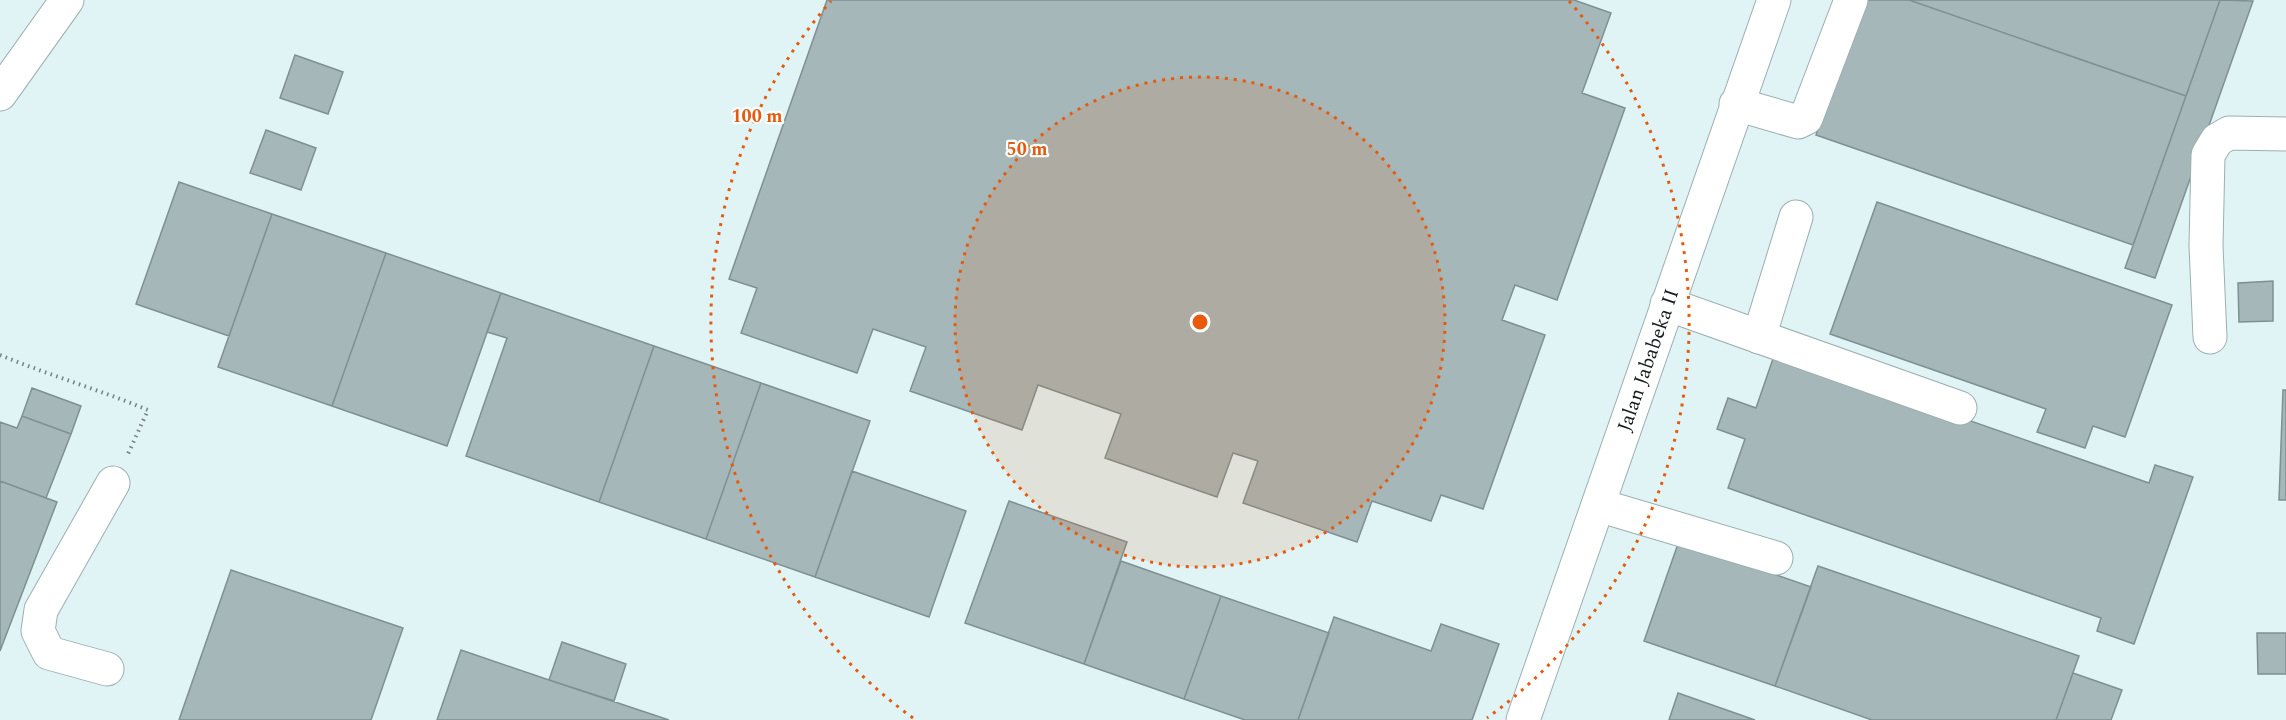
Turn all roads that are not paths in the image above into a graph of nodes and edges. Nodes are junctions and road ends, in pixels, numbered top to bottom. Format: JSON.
{"nodes":[{"id":1,"x":67,"y":0,"type":"edge"},
{"id":2,"x":1774,"y":0,"type":"edge"},
{"id":3,"x":1851,"y":0,"type":"edge"},
{"id":4,"x":0,"y":94,"type":"edge"},
{"id":5,"x":1736,"y":104,"type":"junction"},
{"id":6,"x":2286,"y":134,"type":"edge"},
{"id":7,"x":1796,"y":217,"type":"dead end"},
{"id":8,"x":1667,"y":304,"type":"junction"},
{"id":9,"x":1759,"y":337,"type":"junction"},
{"id":10,"x":2210,"y":337,"type":"dead end"},
{"id":11,"x":1960,"y":408,"type":"dead end"},
{"id":12,"x":113,"y":483,"type":"road end"},
{"id":13,"x":1598,"y":505,"type":"junction"},
{"id":14,"x":1776,"y":558,"type":"dead end"},
{"id":15,"x":107,"y":669,"type":"dead end"},
{"id":16,"x":1523,"y":720,"type":"edge"}],
"edges":[{"from":1,"to":4,"type":"street"},
{"from":2,"to":5,"type":"street","name":"Jalan Jababeka II"},
{"from":3,"to":5,"type":"street"},
{"from":5,"to":8,"type":"street","name":"Jalan Jababeka II"},
{"from":6,"to":10,"type":"street"},
{"from":7,"to":9,"type":"street"},
{"from":8,"to":9,"type":"street"},
{"from":8,"to":13,"type":"street","name":"Jalan Jababeka II"},
{"from":9,"to":11,"type":"street"},
{"from":12,"to":15,"type":"street"},
{"from":13,"to":14,"type":"street"},
{"from":13,"to":16,"type":"street","name":"Jalan Jababeka II"}]}
